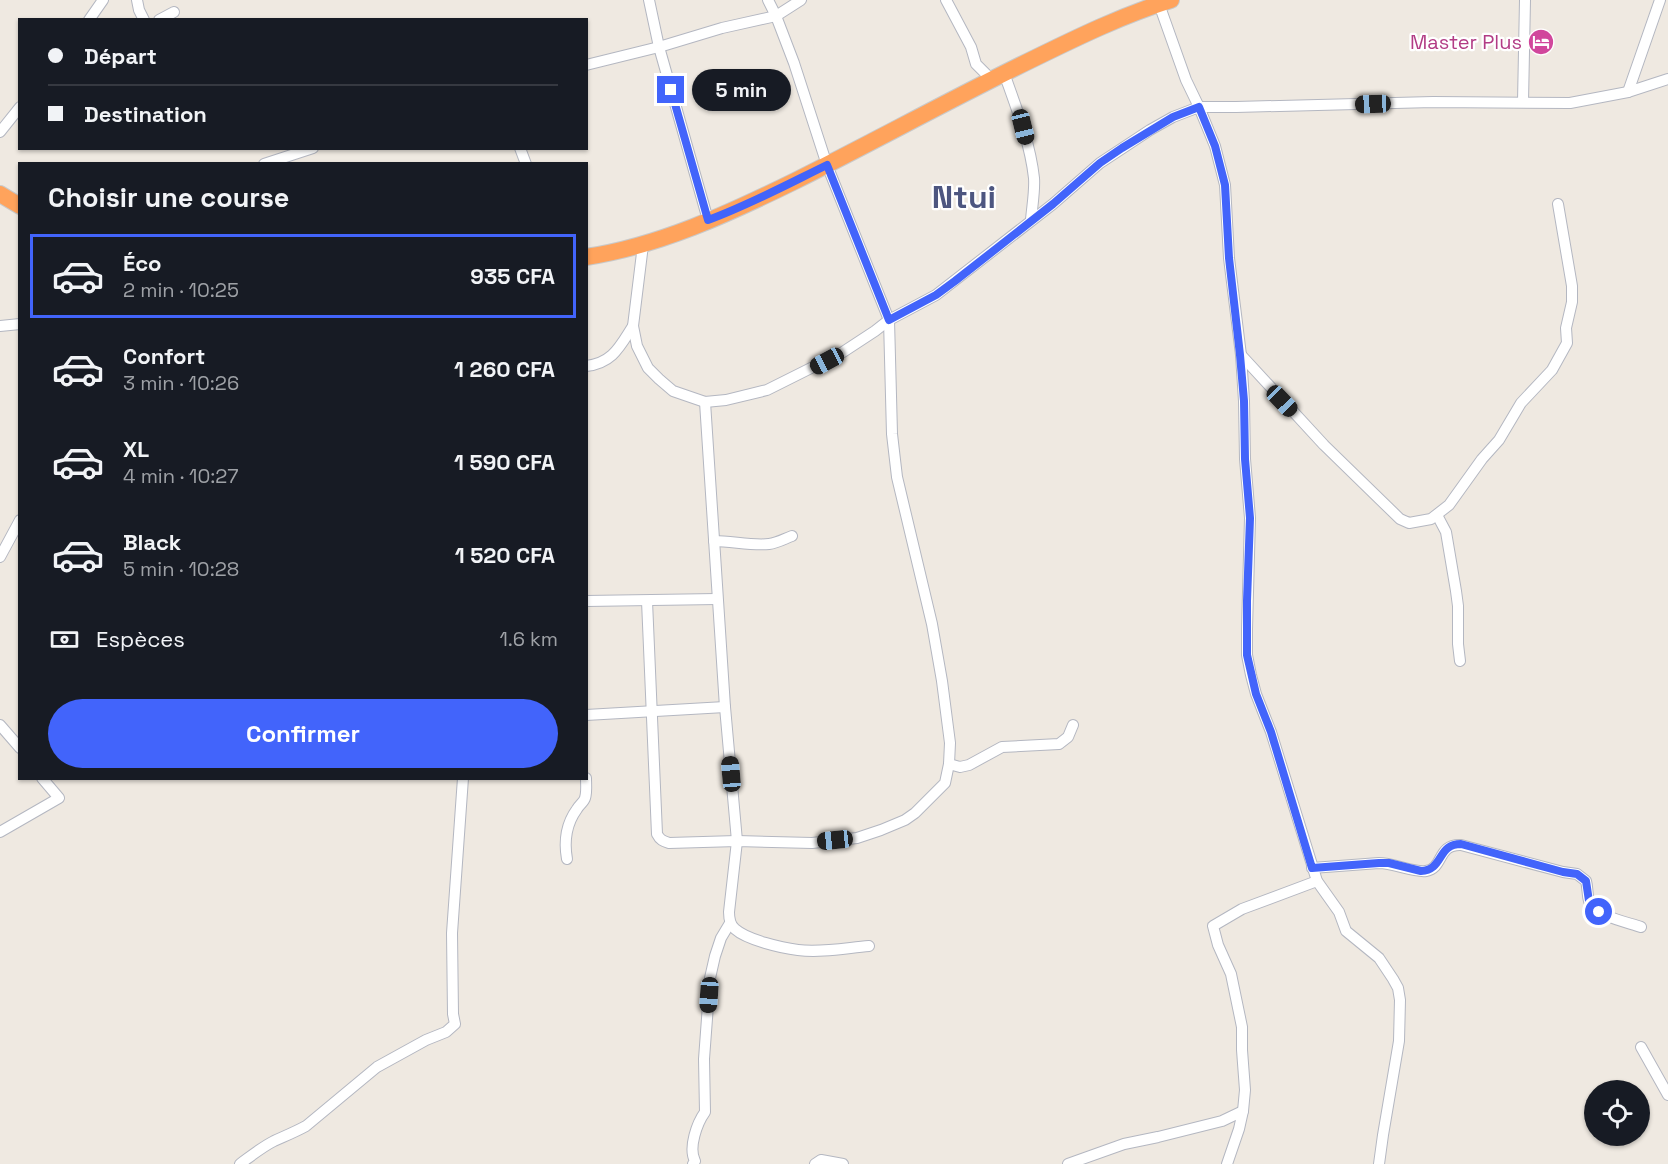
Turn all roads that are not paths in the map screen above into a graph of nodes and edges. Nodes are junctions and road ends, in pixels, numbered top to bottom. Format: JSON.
{"nodes":[{"id":1,"x":103,"y":0,"type":"edge"},
{"id":2,"x":137,"y":0,"type":"edge"},
{"id":3,"x":649,"y":0,"type":"edge"},
{"id":4,"x":768,"y":0,"type":"edge"},
{"id":5,"x":801,"y":0,"type":"edge"},
{"id":6,"x":946,"y":0,"type":"edge"},
{"id":7,"x":1525,"y":0,"type":"edge"},
{"id":8,"x":1659,"y":0,"type":"edge"},
{"id":9,"x":1165,"y":2,"type":"edge"},
{"id":10,"x":174,"y":12,"type":"dead end"},
{"id":11,"x":776,"y":15,"type":"junction"},
{"id":12,"x":90,"y":18,"type":"edge"},
{"id":13,"x":143,"y":18,"type":"edge"},
{"id":14,"x":163,"y":18,"type":"edge"},
{"id":15,"x":659,"y":47,"type":"junction"},
{"id":16,"x":588,"y":65,"type":"edge"},
{"id":17,"x":998,"y":76,"type":"junction"},
{"id":18,"x":1668,"y":80,"type":"edge"},
{"id":19,"x":1628,"y":92,"type":"junction"},
{"id":20,"x":1522,"y":102,"type":"junction"},
{"id":21,"x":1199,"y":107,"type":"junction"},
{"id":22,"x":18,"y":110,"type":"edge"},
{"id":23,"x":0,"y":132,"type":"edge"},
{"id":24,"x":307,"y":150,"type":"edge"},
{"id":25,"x":270,"y":162,"type":"edge"},
{"id":26,"x":827,"y":165,"type":"junction"},
{"id":27,"x":0,"y":194,"type":"edge"},
{"id":28,"x":1558,"y":204,"type":"dead end"},
{"id":29,"x":18,"y":205,"type":"edge"},
{"id":30,"x":708,"y":220,"type":"junction"},
{"id":31,"x":1031,"y":220,"type":"junction"},
{"id":32,"x":643,"y":245,"type":"junction"},
{"id":33,"x":588,"y":257,"type":"edge"},
{"id":34,"x":889,"y":320,"type":"junction"},
{"id":35,"x":18,"y":324,"type":"edge"},
{"id":36,"x":0,"y":326,"type":"edge"},
{"id":37,"x":633,"y":326,"type":"junction"},
{"id":38,"x":1240,"y":355,"type":"junction"},
{"id":39,"x":588,"y":366,"type":"edge"},
{"id":40,"x":705,"y":402,"type":"junction"},
{"id":41,"x":1437,"y":515,"type":"junction"},
{"id":42,"x":18,"y":524,"type":"edge"},
{"id":43,"x":792,"y":536,"type":"dead end"},
{"id":44,"x":714,"y":541,"type":"junction"},
{"id":45,"x":0,"y":558,"type":"edge"},
{"id":46,"x":717,"y":599,"type":"junction"},
{"id":47,"x":646,"y":601,"type":"junction"},
{"id":48,"x":588,"y":602,"type":"edge"},
{"id":49,"x":1460,"y":661,"type":"dead end"},
{"id":50,"x":725,"y":707,"type":"junction"},
{"id":51,"x":652,"y":711,"type":"junction"},
{"id":52,"x":588,"y":715,"type":"edge"},
{"id":53,"x":0,"y":725,"type":"edge"},
{"id":54,"x":1073,"y":725,"type":"dead end"},
{"id":55,"x":18,"y":746,"type":"edge"},
{"id":56,"x":949,"y":764,"type":"junction"},
{"id":57,"x":44,"y":780,"type":"edge"},
{"id":58,"x":463,"y":780,"type":"edge"},
{"id":59,"x":586,"y":780,"type":"edge"},
{"id":60,"x":0,"y":832,"type":"edge"},
{"id":61,"x":737,"y":841,"type":"junction"},
{"id":62,"x":567,"y":860,"type":"dead end"},
{"id":63,"x":1312,"y":868,"type":"junction"},
{"id":64,"x":1317,"y":881,"type":"junction"},
{"id":65,"x":730,"y":923,"type":"junction"},
{"id":66,"x":1641,"y":927,"type":"dead end"},
{"id":67,"x":869,"y":946,"type":"dead end"},
{"id":68,"x":1641,"y":1047,"type":"dead end"},
{"id":69,"x":1668,"y":1095,"type":"edge"},
{"id":70,"x":1243,"y":1111,"type":"junction"},
{"id":71,"x":241,"y":1164,"type":"edge"},
{"id":72,"x":693,"y":1164,"type":"edge"},
{"id":73,"x":815,"y":1164,"type":"edge"},
{"id":74,"x":843,"y":1164,"type":"edge"},
{"id":75,"x":1068,"y":1164,"type":"edge"},
{"id":76,"x":1227,"y":1164,"type":"edge"},
{"id":77,"x":1379,"y":1164,"type":"edge"}],
"edges":[{"from":1,"to":12,"type":"street"},
{"from":2,"to":13,"type":"street"},
{"from":3,"to":15,"type":"street"},
{"from":4,"to":11,"type":"street"},
{"from":5,"to":11,"type":"street"},
{"from":6,"to":17,"type":"street"},
{"from":7,"to":20,"type":"street"},
{"from":8,"to":19,"type":"street"},
{"from":9,"to":17,"type":"highway"},
{"from":9,"to":21,"type":"street"},
{"from":10,"to":14,"type":"street"},
{"from":11,"to":15,"type":"street"},
{"from":11,"to":26,"type":"street"},
{"from":15,"to":16,"type":"street"},
{"from":15,"to":30,"type":"street"},
{"from":17,"to":26,"type":"highway"},
{"from":17,"to":31,"type":"street"},
{"from":18,"to":19,"type":"street"},
{"from":19,"to":20,"type":"street"},
{"from":20,"to":21,"type":"street"},
{"from":21,"to":31,"type":"street"},
{"from":21,"to":38,"type":"street"},
{"from":22,"to":23,"type":"street"},
{"from":24,"to":25,"type":"street"},
{"from":26,"to":30,"type":"highway"},
{"from":26,"to":34,"type":"street"},
{"from":27,"to":29,"type":"highway"},
{"from":28,"to":41,"type":"street"},
{"from":30,"to":32,"type":"highway"},
{"from":31,"to":34,"type":"street"},
{"from":32,"to":33,"type":"highway"},
{"from":32,"to":37,"type":"street"},
{"from":34,"to":40,"type":"street"},
{"from":34,"to":56,"type":"street"},
{"from":35,"to":36,"type":"street"},
{"from":37,"to":39,"type":"street"},
{"from":37,"to":40,"type":"street"},
{"from":38,"to":41,"type":"street"},
{"from":38,"to":63,"type":"street"},
{"from":40,"to":44,"type":"street"},
{"from":41,"to":49,"type":"street"},
{"from":42,"to":45,"type":"street"},
{"from":43,"to":44,"type":"street"},
{"from":44,"to":46,"type":"street"},
{"from":46,"to":47,"type":"street"},
{"from":46,"to":50,"type":"street"},
{"from":47,"to":48,"type":"street"},
{"from":47,"to":51,"type":"street"},
{"from":50,"to":51,"type":"street"},
{"from":50,"to":61,"type":"street"},
{"from":51,"to":52,"type":"street"},
{"from":51,"to":61,"type":"street"},
{"from":53,"to":55,"type":"street"},
{"from":54,"to":56,"type":"street"},
{"from":56,"to":61,"type":"street"},
{"from":57,"to":60,"type":"street"},
{"from":58,"to":71,"type":"street"},
{"from":59,"to":62,"type":"street"},
{"from":61,"to":65,"type":"street"},
{"from":63,"to":64,"type":"street"},
{"from":63,"to":66,"type":"street"},
{"from":64,"to":70,"type":"street"},
{"from":64,"to":77,"type":"street"},
{"from":65,"to":67,"type":"street"},
{"from":65,"to":72,"type":"street"},
{"from":68,"to":69,"type":"street"},
{"from":70,"to":75,"type":"street"},
{"from":70,"to":76,"type":"street"},
{"from":73,"to":74,"type":"street"}]}
